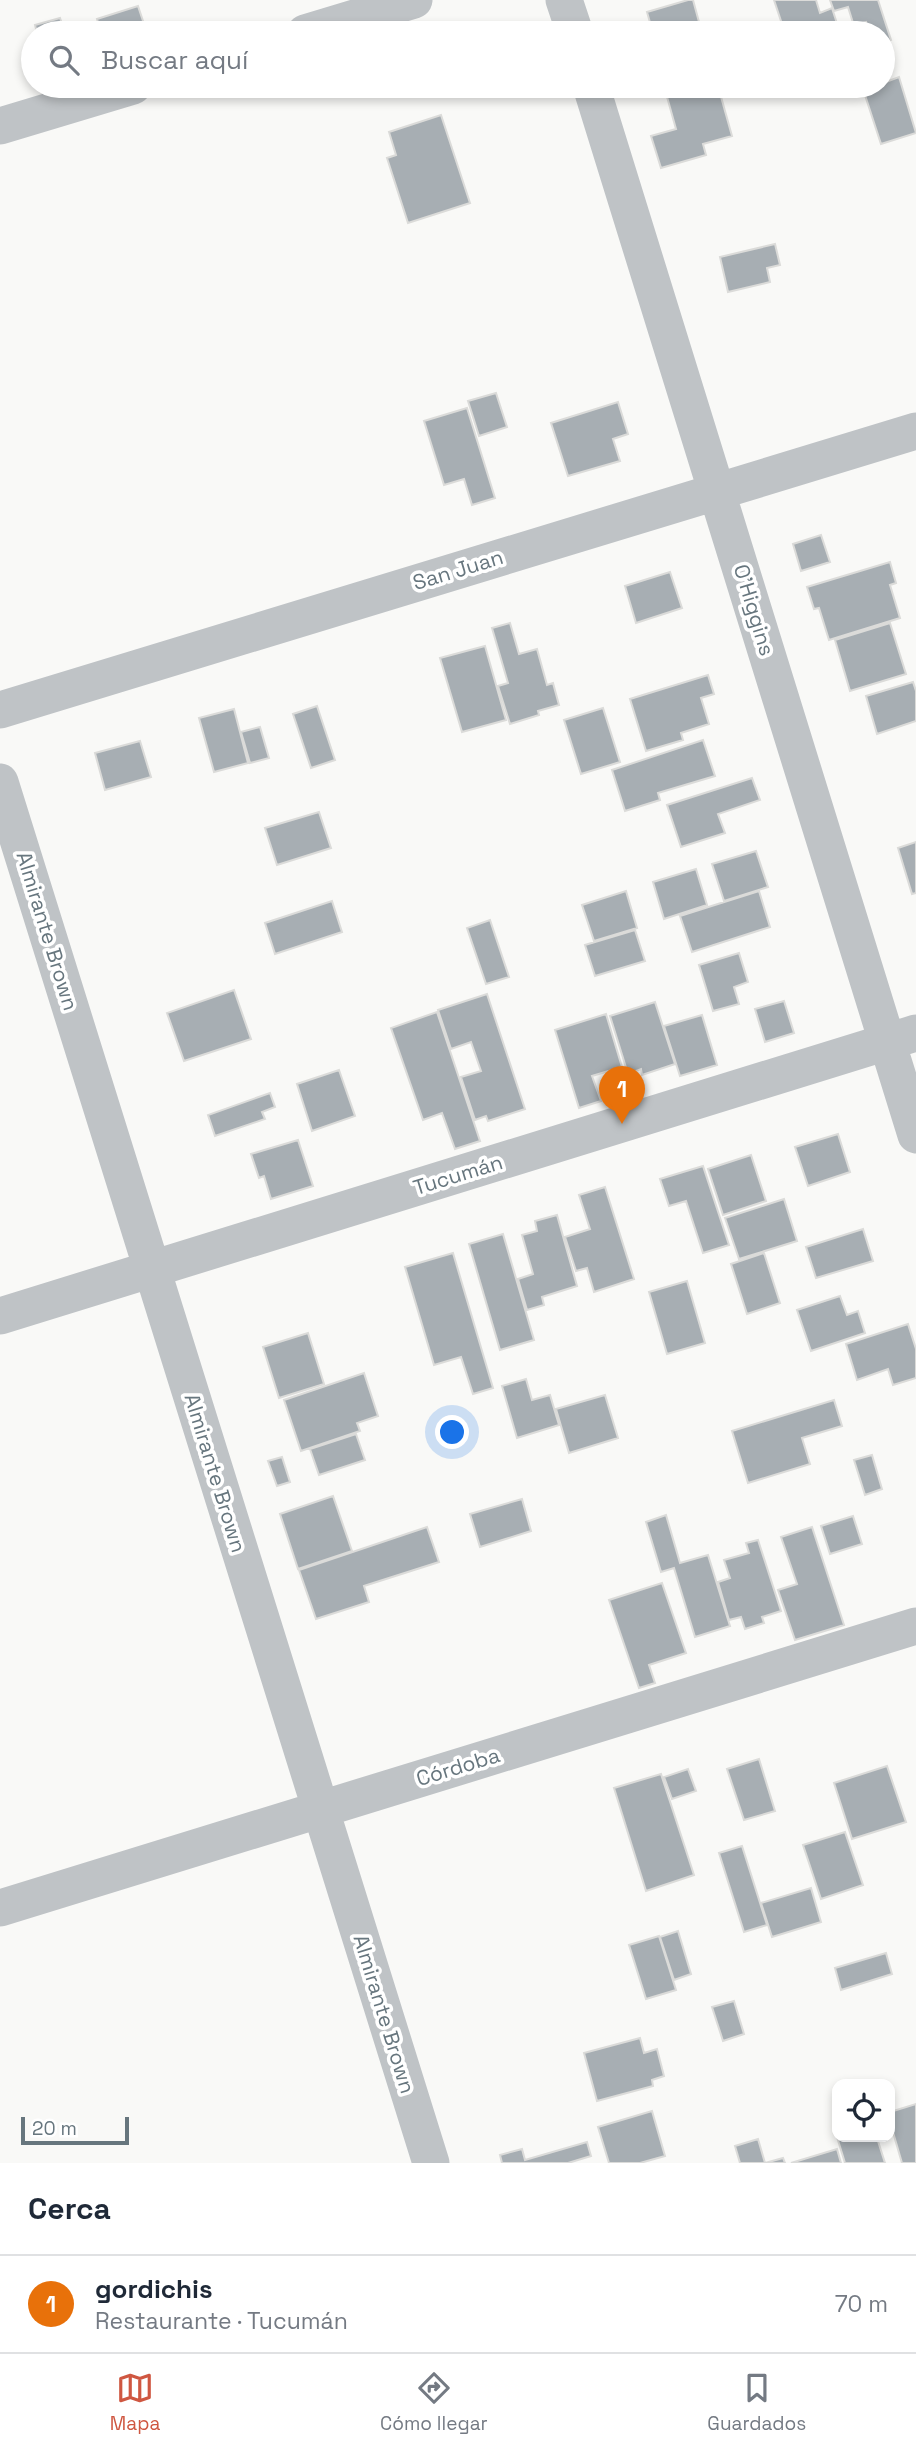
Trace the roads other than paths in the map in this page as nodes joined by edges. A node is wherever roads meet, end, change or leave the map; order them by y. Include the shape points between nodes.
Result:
1 (414, 0) edge
2 (564, 0) edge
3 (345, 21) edge
4 (571, 21) edge
5 (93, 98) edge
6 (595, 98) edge
7 (0, 126) edge
8 (916, 431) edge
9 (717, 491) junction
10 (0, 709) edge
11 (0, 782) edge
12 (902, 1038) edge
13 (916, 1135) edge
14 (152, 1269) junction
15 (0, 1316) edge
16 (916, 1626) edge
17 (321, 1809) junction
18 (0, 1908) edge
19 (431, 2163) edge

1 - 3 street
2 - 4 street
5 - 7 street
6 - 9 street, O'Higgins
8 - 9 street, San Juan
9 - 10 street, San Juan
9 - 12 street, O'Higgins
11 - 14 street, Almirante Brown
12 - 13 street, O'Higgins
12 - 14 street, Tucumán
14 - 15 street, Tucumán
14 - 17 street, Almirante Brown
16 - 17 street, Córdoba
17 - 18 street, Córdoba
17 - 19 street, Almirante Brown

